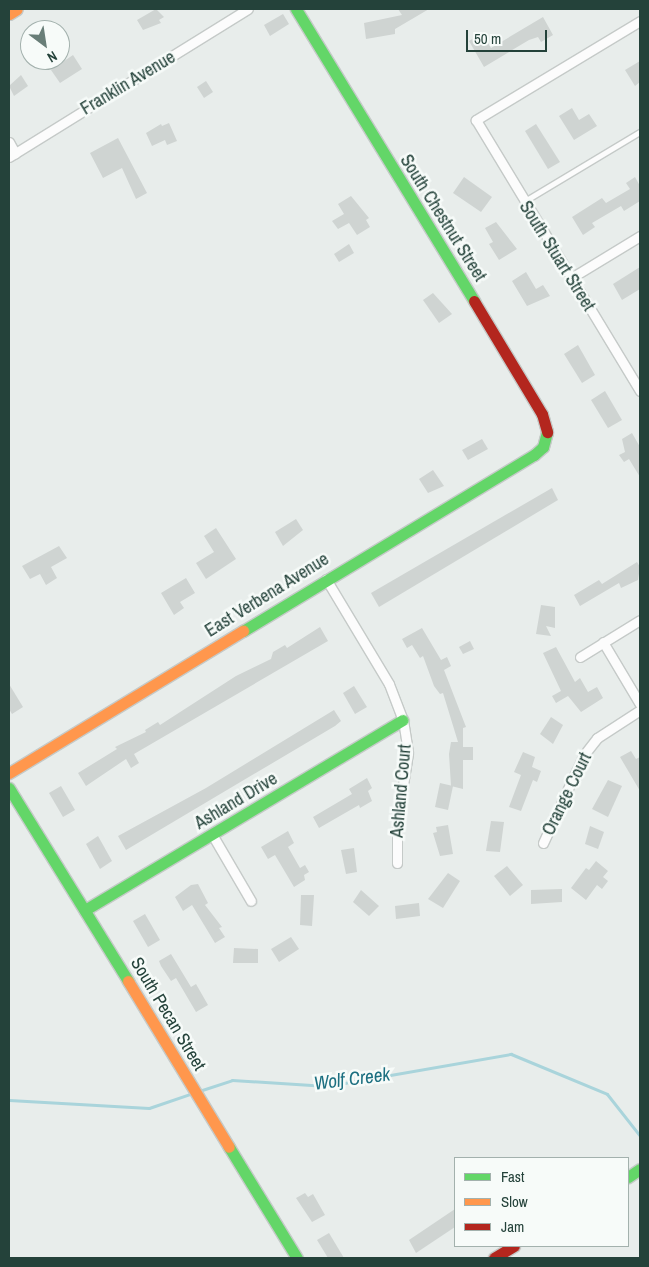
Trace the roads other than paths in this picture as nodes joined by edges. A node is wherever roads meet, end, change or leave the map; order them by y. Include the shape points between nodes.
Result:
1 (17, 9) edge
2 (248, 9) edge
3 (296, 9) edge
4 (9, 14) edge
5 (640, 21) edge
6 (640, 132) edge
7 (9, 142) edge
8 (12, 155) edge
9 (524, 201) junction
10 (640, 236) edge
11 (571, 278) junction
12 (640, 391) edge
13 (543, 447) joint
14 (326, 579) junction
15 (640, 620) edge
16 (603, 642) junction
17 (580, 657) dead end
18 (640, 704) edge
19 (640, 710) edge
20 (403, 720) junction
21 (9, 773) edge
22 (9, 788) edge
23 (213, 836) junction
24 (543, 844) dead end
25 (397, 863) dead end
26 (250, 901) dead end
27 (85, 910) junction
28 (640, 1169) edge
29 (629, 1176) edge
30 (512, 1247) edge
31 (297, 1258) edge
32 (494, 1258) edge

1 - 4 street
2 - 8 street, Franklin Avenue
3 - 13 street, South Chestnut Street via 542,414 548,436
5 - 9 street, South Stuart Street via 476,120
6 - 9 lane
7 - 8 street
9 - 11 street, South Stuart Street
10 - 11 street
11 - 12 street, South Stuart Street
13 - 14 street, East Verbena Avenue
14 - 20 street, Ashland Court via 389,684
14 - 21 street, East Verbena Avenue
15 - 16 street
16 - 17 street
16 - 18 street
19 - 24 street, Orange Court via 596,738
20 - 23 street, Ashland Drive
20 - 25 street, Ashland Court via 408,753 397,824
22 - 27 street, South Pecan Street
23 - 26 street
23 - 27 street, Ashland Drive
27 - 31 street, South Pecan Street
28 - 29 street
30 - 32 street

